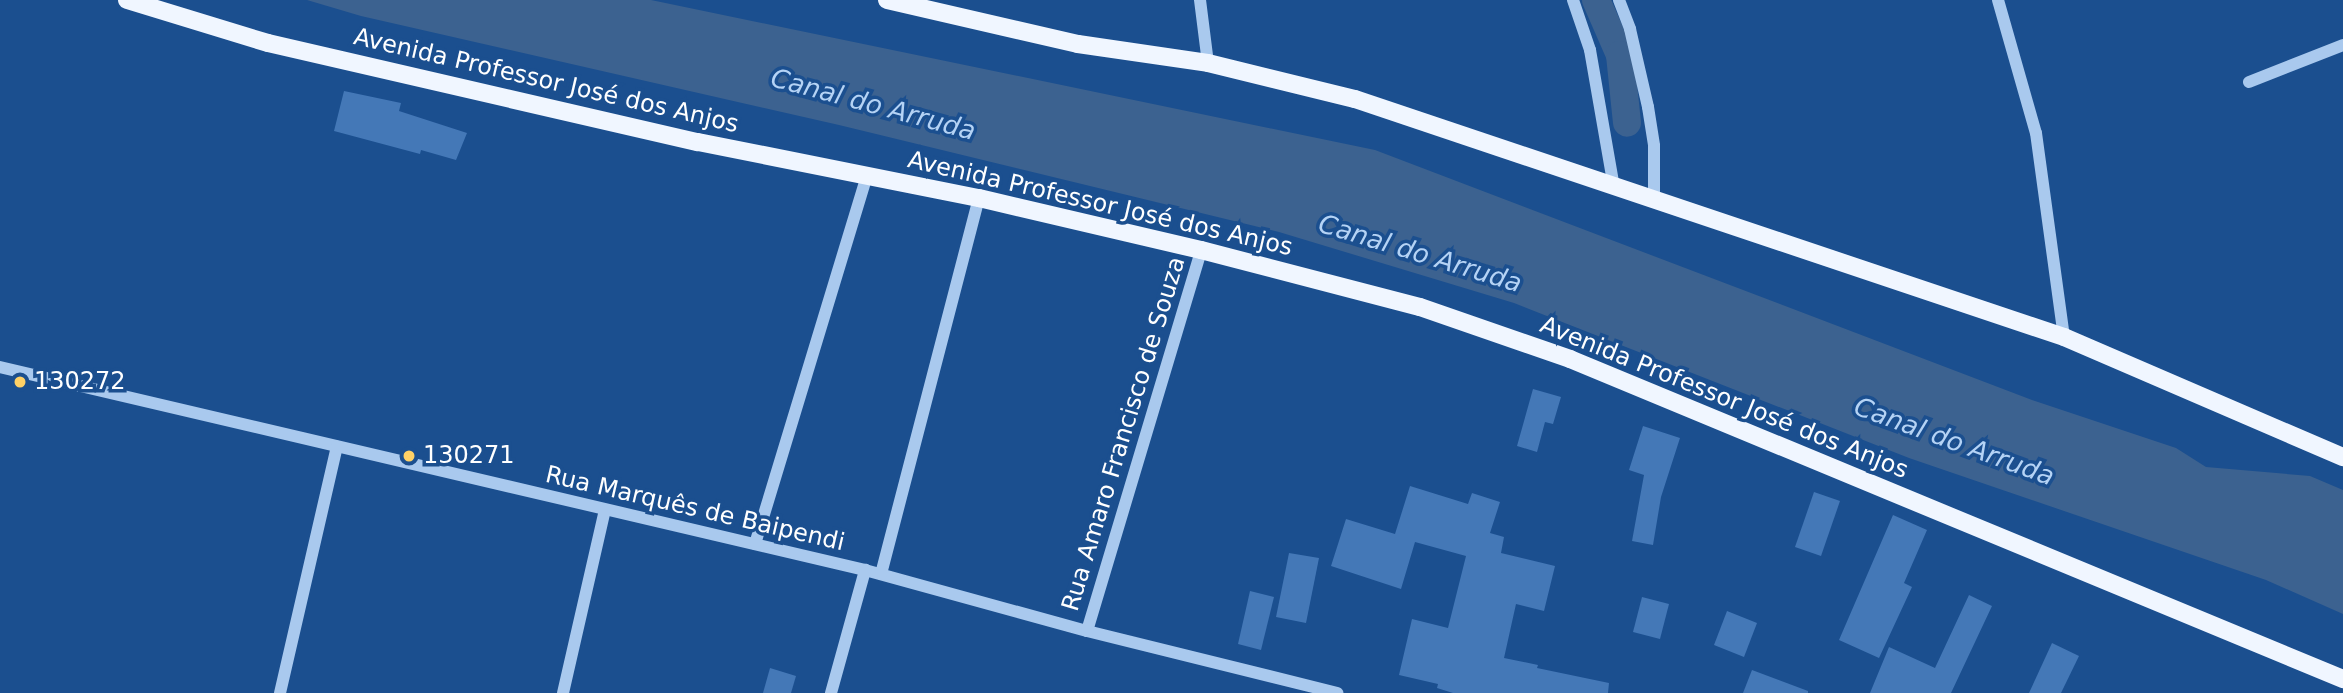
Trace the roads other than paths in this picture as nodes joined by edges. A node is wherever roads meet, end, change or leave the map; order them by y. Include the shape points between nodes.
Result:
1 (127, 0) edge
2 (887, 0) edge
3 (1200, 0) edge
4 (1573, 0) edge
5 (1619, 0) edge
6 (1998, 0) edge
7 (2343, 45) edge
8 (1208, 63) junction
9 (2249, 82) dead end
10 (867, 176) junction
11 (1614, 188) junction
12 (979, 198) junction
13 (1654, 202) junction
14 (1200, 250) junction
15 (2064, 337) junction
16 (0, 367) edge
17 (337, 446) junction
18 (2343, 457) edge
19 (605, 510) junction
20 (755, 544) junction
21 (865, 570) junction
22 (881, 574) junction
23 (1087, 631) junction
24 (2343, 679) edge
25 (280, 693) edge
26 (563, 693) edge
27 (831, 693) edge
28 (1337, 693) edge

1 - 10 main road, Avenida Professor José dos Anjos via 268,43 684,139
2 - 8 main road via 1078,44
3 - 8 street
4 - 11 street via 1590,50
5 - 13 street via 1648,107 1654,146
6 - 15 street via 2036,133
7 - 9 street
8 - 11 main road via 1355,99
10 - 12 main road, Avenida Professor José dos Anjos
10 - 20 street
11 - 13 main road
12 - 14 main road, Avenida Professor José dos Anjos
12 - 22 street
13 - 15 main road
14 - 23 street, Rua Amaro Francisco de Souza
14 - 24 main road, Avenida Professor José dos Anjos via 1420,307 1570,359
15 - 18 main road
16 - 17 street, Rua Marquês de Baipendi
17 - 19 street, Rua Marquês de Baipendi
17 - 25 street
19 - 20 street, Rua Marquês de Baipendi
19 - 26 street
20 - 21 street, Rua Marquês de Baipendi
21 - 22 street, Rua Marquês de Baipendi
21 - 27 street
22 - 23 street, Rua Marquês de Baipendi
23 - 28 street, Rua Marquês de Baipendi

